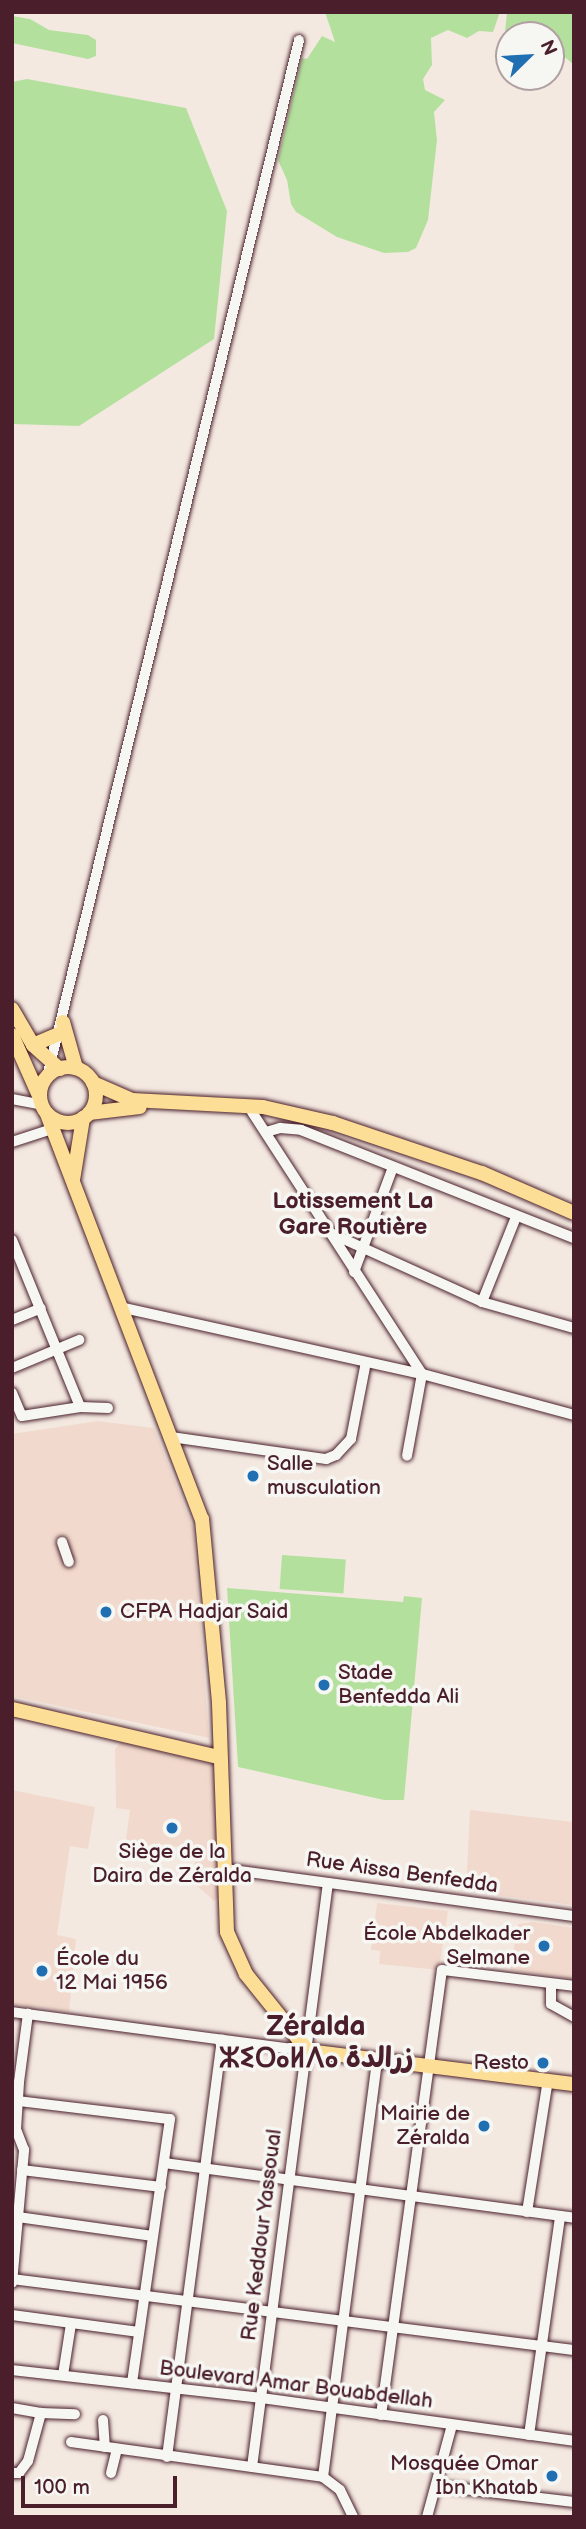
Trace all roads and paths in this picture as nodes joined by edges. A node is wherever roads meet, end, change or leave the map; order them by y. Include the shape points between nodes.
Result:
1 (299, 40) dead end
2 (12, 1009) edge
3 (61, 1028) junction
4 (12, 1035) edge
5 (33, 1045) junction
6 (56, 1065) junction
7 (76, 1068) junction
8 (93, 1083) junction
9 (12, 1099) edge
10 (43, 1106) junction
11 (278, 1111) junction
12 (252, 1112) junction
13 (86, 1116) junction
14 (52, 1129) junction
15 (266, 1132) junction
16 (12, 1142) edge
17 (393, 1167) junction
18 (73, 1181) junction
19 (574, 1213) edge
20 (516, 1217) junction
21 (328, 1232) junction
22 (574, 1238) edge
23 (12, 1240) edge
24 (362, 1248) junction
25 (354, 1272) junction
26 (482, 1302) junction
27 (41, 1308) junction
28 (124, 1308) junction
29 (12, 1320) edge
30 (574, 1328) edge
31 (79, 1340) dead end
32 (58, 1349) junction
33 (366, 1362) junction
34 (12, 1368) edge
35 (422, 1374) junction
36 (12, 1394) edge
37 (80, 1406) junction
38 (108, 1408) dead end
39 (574, 1415) edge
40 (171, 1437) junction
41 (407, 1457) dead end
42 (62, 1542) dead end
43 (69, 1562) dead end
44 (12, 1709) edge
45 (219, 1757) junction
46 (226, 1869) junction
47 (328, 1883) junction
48 (574, 1916) edge
49 (551, 1984) junction
50 (574, 1986) edge
51 (12, 2012) edge
52 (28, 2014) junction
53 (574, 2017) edge
54 (222, 2040) junction
55 (307, 2051) junction
56 (377, 2059) junction
57 (430, 2065) junction
58 (548, 2080) junction
59 (574, 2084) edge
60 (18, 2101) junction
61 (18, 2149) edge
62 (163, 2163) junction
63 (205, 2168) junction
64 (22, 2170) junction
65 (286, 2179) junction
66 (161, 2187) junction
67 (359, 2189) junction
68 (412, 2196) junction
69 (527, 2212) junction
70 (560, 2216) junction
71 (574, 2218) edge
72 (16, 2224) edge
73 (153, 2236) junction
74 (12, 2280) edge
75 (145, 2296) junction
76 (188, 2301) junction
77 (271, 2312) junction
78 (12, 2315) edge
79 (340, 2322) junction
80 (71, 2324) junction
81 (393, 2329) junction
82 (139, 2332) junction
83 (542, 2347) junction
84 (574, 2350) edge
85 (12, 2370) edge
86 (63, 2375) junction
87 (132, 2383) junction
88 (176, 2388) junction
89 (261, 2398) junction
90 (330, 2408) junction
91 (12, 2409) edge
92 (41, 2413) junction
93 (75, 2414) dead end
94 (381, 2415) junction
95 (103, 2420) dead end
96 (452, 2425) junction
97 (529, 2435) junction
98 (574, 2441) edge
99 (71, 2442) dead end
100 (105, 2447) junction
101 (117, 2449) junction
102 (167, 2456) junction
103 (252, 2467) junction
104 (12, 2473) edge
105 (111, 2473) dead end
106 (323, 2477) junction
107 (438, 2486) junction
108 (574, 2502) edge
109 (353, 2517) edge
110 (427, 2517) edge

1 - 3 street
2 - 5 main road
3 - 5 main road
3 - 6 street
3 - 7 main road
4 - 10 main road
5 - 6 main road
6 - 7 main road
6 - 10 main road via 47,1077
7 - 8 main road
8 - 11 main road via 132,1100
8 - 13 main road via 96,1099
9 - 10 street
10 - 13 main road via 68,1123
10 - 14 main road
11 - 12 main road
11 - 19 main road via 333,1123 482,1173
12 - 13 main road via 132,1107
12 - 15 street
13 - 18 main road
14 - 16 street
14 - 18 main road
15 - 17 street via 287,1127 301,1130
15 - 21 street
17 - 20 street
17 - 24 street
18 - 28 main road
20 - 22 street
20 - 26 street
21 - 24 street
21 - 25 street
23 - 27 street
24 - 25 street
24 - 26 street
25 - 35 street
26 - 30 street
27 - 29 street
27 - 32 street
28 - 33 street
28 - 40 main road
31 - 32 street
32 - 34 street
32 - 37 street
33 - 35 street
33 - 40 street via 351,1439 337,1455 326,1459
35 - 39 street
35 - 41 street
36 - 37 street via 22,1416
37 - 38 street
40 - 45 main road via 202,1519 208,1559
42 - 43 street
44 - 45 main road
45 - 46 main road
46 - 47 street, Rue Aissa Benfedda
46 - 55 main road via 227,1932 246,1974
47 - 48 street, Rue Aissa Benfedda
47 - 55 street, Rue Keddour Yassoual
49 - 50 street
49 - 53 street via 551,2004
49 - 57 street via 442,1970
51 - 52 street
52 - 54 street
52 - 60 street
54 - 55 street
54 - 63 street
55 - 56 main road
55 - 65 street, Rue Keddour Yassoual
56 - 57 main road
56 - 67 street
57 - 58 main road
57 - 68 street
58 - 59 main road
58 - 69 street
60 - 61 street
60 - 62 street via 170,2119
61 - 64 street
62 - 63 street
62 - 66 street
63 - 65 street
63 - 76 street
64 - 66 street
64 - 72 street
65 - 67 street
65 - 77 street, Rue Keddour Yassoual
66 - 73 street
67 - 68 street
67 - 79 street
68 - 69 street
68 - 81 street
69 - 70 street
70 - 71 street
70 - 83 street
72 - 73 street
72 - 74 street
73 - 75 street
74 - 75 street
75 - 76 street
75 - 82 street
76 - 77 street
76 - 88 street
77 - 79 street
77 - 89 street, Rue Keddour Yassoual
78 - 80 street
79 - 81 street
79 - 90 street
80 - 82 street
80 - 86 street
81 - 83 street
81 - 94 street
82 - 87 street
83 - 84 street
83 - 97 street
85 - 86 street, Boulevard Amar Bouabdellah
86 - 87 street, Boulevard Amar Bouabdellah
87 - 88 street, Boulevard Amar Bouabdellah
88 - 89 street, Boulevard Amar Bouabdellah
88 - 102 street
89 - 90 street, Boulevard Amar Bouabdellah
89 - 103 street, Rue Keddour Yassoual
90 - 94 street, Boulevard Amar Bouabdellah
90 - 106 street
91 - 92 street
92 - 93 street
92 - 104 street via 28,2461 19,2473
94 - 96 street, Boulevard Amar Bouabdellah
95 - 100 street
96 - 97 street, Boulevard Amar Bouabdellah
96 - 107 street
97 - 98 street, Boulevard Amar Bouabdellah
99 - 100 street
100 - 101 street
101 - 102 street
101 - 105 street
102 - 103 street
103 - 106 street
106 - 109 street via 340,2490
107 - 108 street
107 - 110 street

